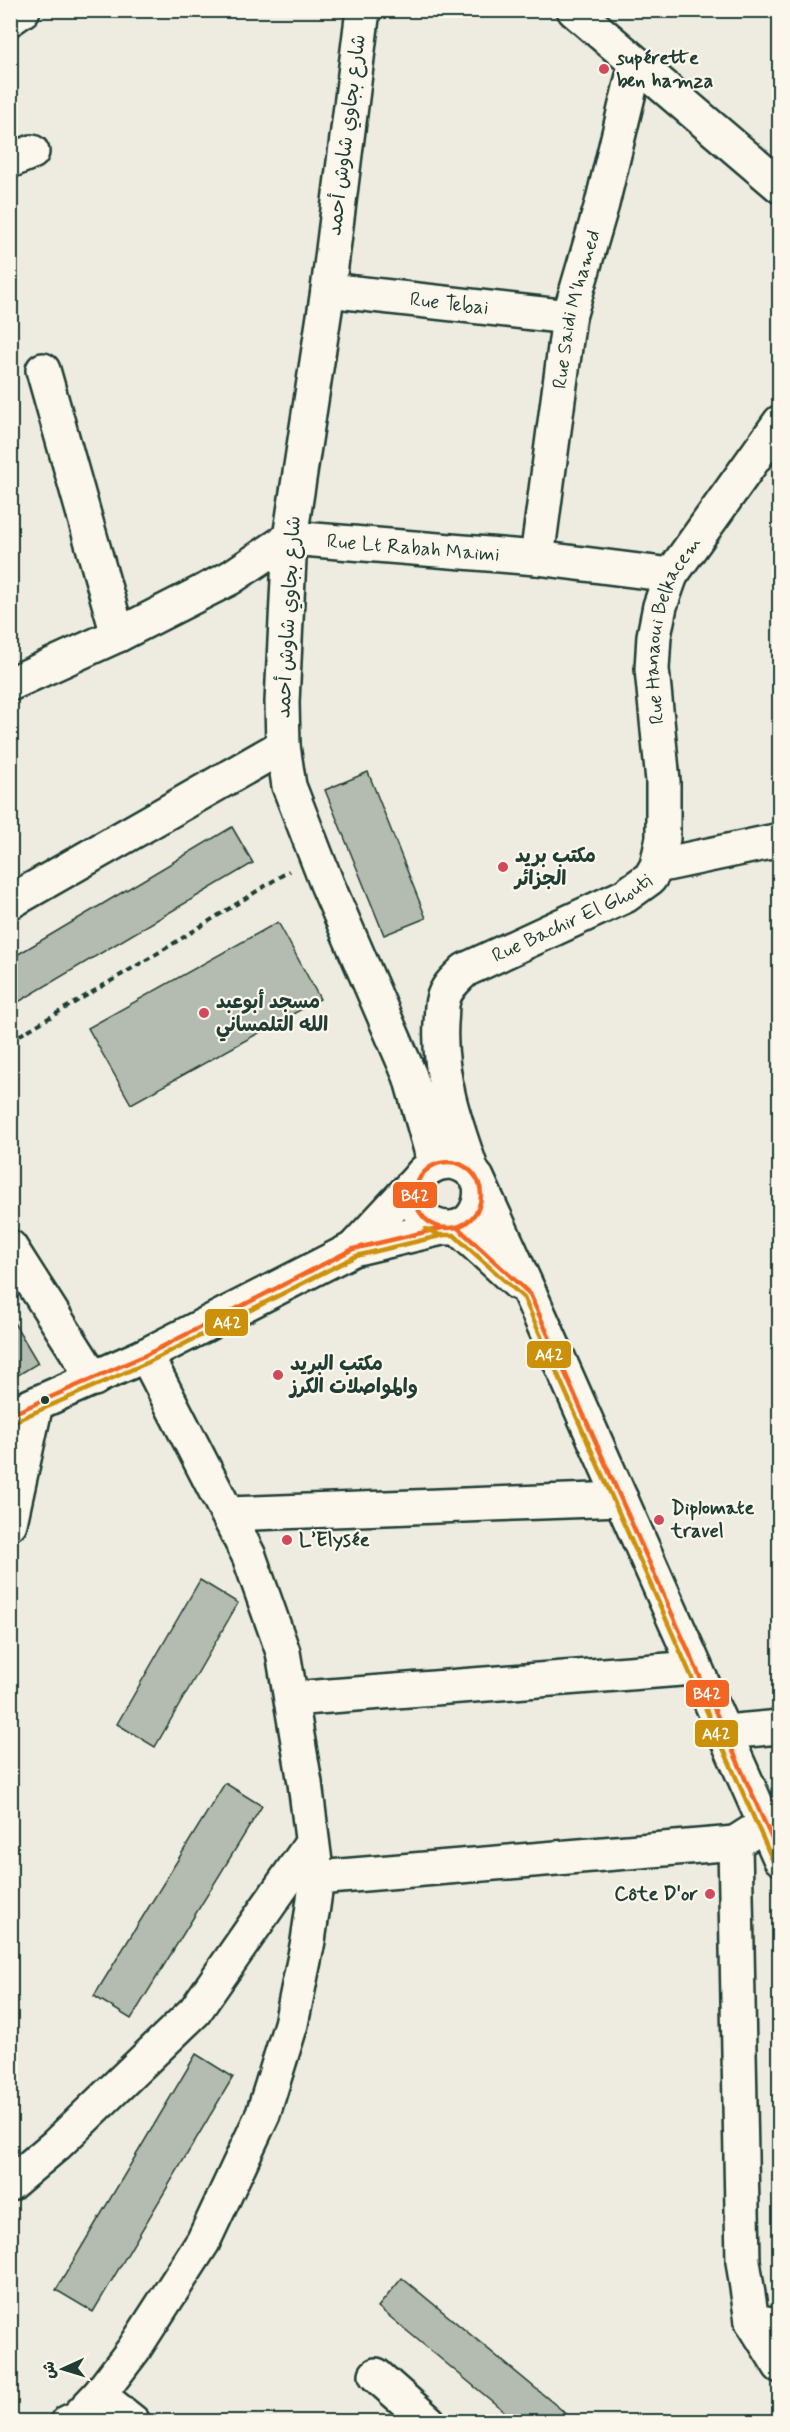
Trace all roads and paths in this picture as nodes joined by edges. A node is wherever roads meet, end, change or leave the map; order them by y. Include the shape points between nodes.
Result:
1 (23, 10) edge
2 (363, 10) edge
3 (574, 10) edge
4 (10, 19) edge
5 (636, 63) junction
6 (780, 186) edge
7 (328, 290) junction
8 (569, 317) junction
9 (43, 370) dead end
10 (780, 422) edge
11 (290, 538) junction
12 (537, 558) junction
13 (671, 575) junction
14 (118, 635) junction
15 (10, 684) edge
16 (283, 746) junction
17 (780, 840) edge
18 (315, 855) junction
19 (657, 866) junction
20 (10, 902) edge
21 (10, 1041) edge
22 (427, 1171) junction
23 (476, 1178) junction
24 (450, 1227) junction
25 (10, 1246) edge
26 (352, 1249) junction
27 (530, 1294) junction
28 (146, 1356) junction
29 (94, 1379) junction
30 (23, 1409) edge
31 (621, 1499) junction
32 (228, 1514) junction
33 (10, 1523) edge
34 (694, 1668) junction
35 (291, 1699) junction
36 (780, 1727) edge
37 (725, 1732) junction
38 (765, 1824) junction
39 (312, 1843) junction
40 (735, 1843) junction
41 (780, 1858) edge
42 (317, 1878) junction
43 (10, 2184) edge
44 (766, 2323) edge
45 (780, 2366) edge
46 (376, 2375) dead end
47 (99, 2395) junction
48 (68, 2421) edge
49 (133, 2421) edge
50 (429, 2421) edge

1 - 4 street
2 - 7 street, شارع بجاوي شاوش أحمد
3 - 5 street
5 - 6 street
5 - 8 street, Rue Saidi M'hamed via 602,204
7 - 8 street, Rue Tebai
7 - 11 street, شارع بجاوي شاوش أحمد
8 - 12 street, Rue Saidi M'hamed
9 - 14 street
10 - 13 street, Rue Hanaoui Belkacem
11 - 12 street, Rue Lt Rabah Maimi
11 - 14 street via 230,578
11 - 16 street, شارع بجاوي شاوش أحمد
12 - 13 street, Rue Lt Rabah Maimi
13 - 19 street, Rue Hanaoui Belkacem via 660,606 652,669 663,781 663,838
14 - 15 street
16 - 18 street, شارع بجاوي شاوش أحمد via 289,786
16 - 20 street
17 - 19 street, Rue Bachir El Ghouti
18 - 21 path
18 - 22 street, شارع بجاوي شاوش أحمد via 410,1076
19 - 23 street, Rue Bachir El Ghouti via 650,878 625,896 465,970 450,985 443,1000 440,1041 452,1114
22 - 23 street via 454,1162
22 - 24 street via 415,1187 417,1209 429,1222
22 - 26 street
23 - 24 street via 481,1196 474,1215
23 - 27 street
24 - 26 street
24 - 27 street
25 - 29 street
26 - 28 street
27 - 31 street
28 - 29 street
28 - 32 street
29 - 30 street
30 - 33 street
31 - 32 street
31 - 34 street
32 - 35 street via 249,1556 283,1652
34 - 35 street
34 - 37 street
35 - 39 street
36 - 37 street
37 - 38 street
38 - 40 street
38 - 41 street
39 - 42 street
39 - 43 street via 195,2011
40 - 42 street
40 - 44 street via 743,2261
42 - 47 street via 291,2024 263,2114 203,2242 134,2349
44 - 45 street
46 - 50 street
47 - 48 street via 77,2418
47 - 49 street

